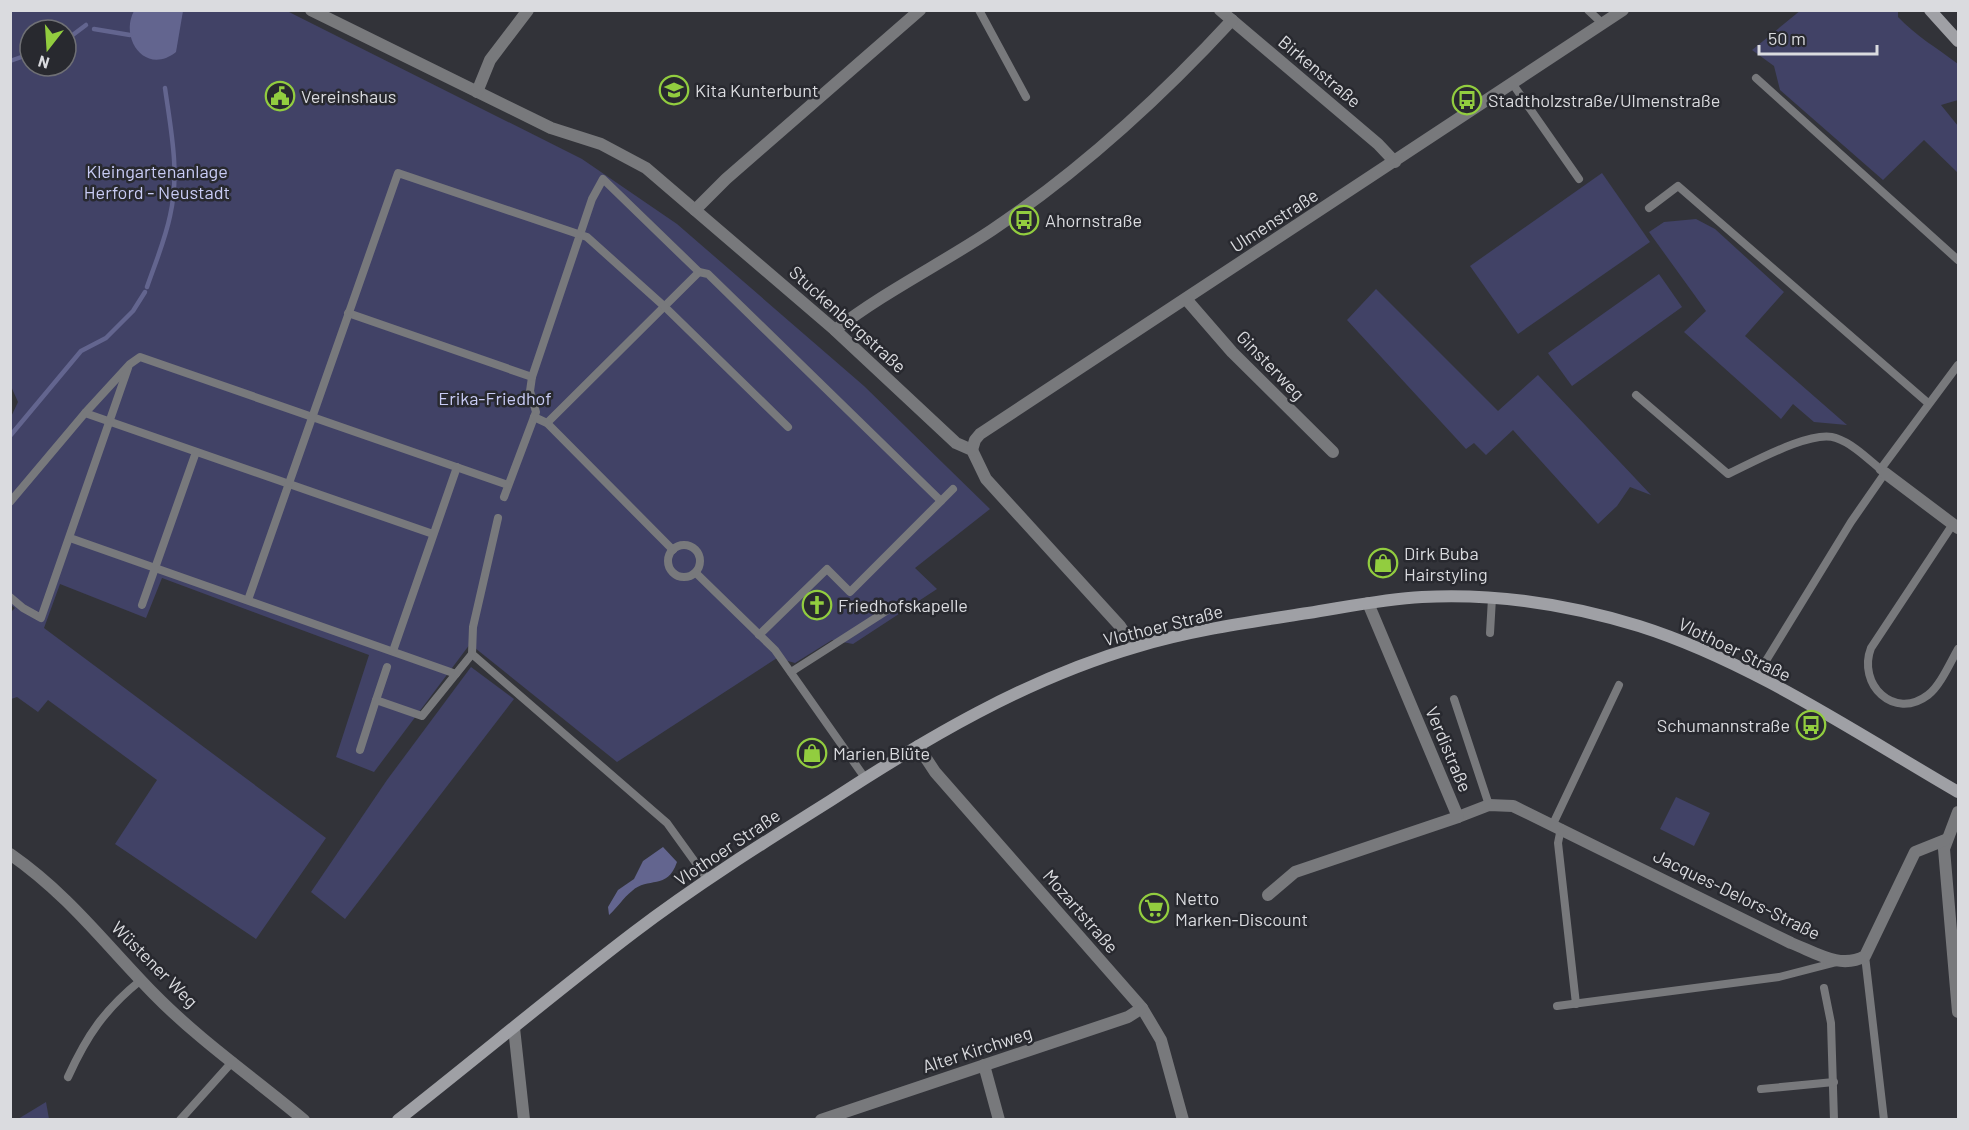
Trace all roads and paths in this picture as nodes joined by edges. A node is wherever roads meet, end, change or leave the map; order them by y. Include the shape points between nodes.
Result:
1 (311, 10) edge
2 (528, 10) edge
3 (920, 10) edge
4 (979, 10) edge
5 (1220, 10) edge
6 (1588, 10) edge
7 (1623, 10) edge
8 (1930, 10) edge
9 (1232, 20) junction
10 (1603, 24) junction
11 (1959, 41) edge
12 (1756, 78) dead end
13 (1512, 83) junction
14 (477, 92) junction
15 (1026, 97) dead end
16 (1395, 162) junction
17 (1579, 179) dead end
18 (1649, 208) dead end
19 (695, 210) junction
20 (581, 235) junction
21 (1959, 260) edge
22 (699, 272) junction
23 (1186, 299) junction
24 (665, 307) junction
25 (348, 313) junction
26 (835, 330) junction
27 (130, 364) junction
28 (1959, 365) edge
29 (532, 377) junction
30 (1636, 395) dead end
31 (1928, 403) junction
32 (85, 413) junction
33 (312, 416) junction
34 (534, 417) junction
35 (110, 422) junction
36 (547, 423) junction
37 (788, 427) dead end
38 (972, 450) junction
39 (196, 452) junction
40 (1333, 452) dead end
41 (457, 467) junction
42 (1883, 471) junction
43 (289, 484) junction
44 (508, 485) junction
45 (953, 489) dead end
46 (504, 498) dead end
47 (941, 501) junction
48 (10, 502) edge
49 (498, 518) dead end
50 (1956, 526) edge
51 (434, 534) junction
52 (70, 538) junction
53 (673, 550) junction
54 (156, 568) junction
55 (696, 573) junction
56 (10, 597) edge
57 (1492, 598) junction
58 (248, 600) junction
59 (1368, 603) junction
60 (142, 605) dead end
61 (891, 608) dead end
62 (1490, 633) dead end
63 (759, 635) junction
64 (1134, 647) junction
65 (1959, 649) edge
66 (393, 651) junction
67 (472, 654) junction
68 (387, 667) dead end
69 (791, 672) junction
70 (456, 674) junction
71 (1756, 677) junction
72 (1619, 685) dead end
73 (1454, 699) dead end
74 (376, 700) junction
75 (918, 746) junction
76 (360, 750) dead end
77 (865, 778) junction
78 (1959, 792) edge
79 (1489, 805) junction
80 (1959, 812) edge
81 (1458, 817) junction
82 (1557, 826) junction
83 (1946, 840) junction
84 (10, 854) edge
85 (708, 880) junction
86 (1268, 896) dead end
87 (1865, 956) junction
88 (1839, 962) junction
89 (141, 980) junction
90 (1824, 988) dead end
91 (1576, 1004) junction
92 (1557, 1006) dead end
93 (1142, 1008) junction
94 (1959, 1012) edge
95 (514, 1028) junction
96 (233, 1061) junction
97 (984, 1065) junction
98 (68, 1077) dead end
99 (1834, 1082) junction
100 (1761, 1089) dead end
101 (180, 1119) edge
102 (304, 1119) edge
103 (398, 1119) edge
104 (524, 1119) edge
105 (821, 1119) edge
106 (999, 1119) edge
107 (1184, 1119) edge
108 (1834, 1119) edge
109 (1884, 1119) edge

1 - 14 street, Stuckenbergstraße
2 - 14 street via 490,60
3 - 19 street via 726,178
4 - 15 lane
5 - 9 street, Birkenstraße
6 - 10 lane
7 - 10 street, Ulmenstraße
8 - 11 street
9 - 16 street, Birkenstraße
9 - 26 street via 1149,105 1074,170 994,229
10 - 13 street, Ulmenstraße
12 - 21 lane
13 - 16 street, Ulmenstraße
13 - 17 lane
14 - 19 street, Stuckenbergstraße via 551,128 620,153 646,168
16 - 23 street, Ulmenstraße
18 - 31 lane via 1678,186
19 - 26 street, Stuckenbergstraße
20 - 22 lane via 603,179
20 - 24 lane
20 - 25 lane via 398,173
20 - 29 lane
22 - 24 lane
22 - 47 lane via 708,274
23 - 38 street, Ulmenstraße via 980,434
23 - 40 street, Ginsterweg via 1232,352
24 - 36 lane
24 - 37 lane
25 - 29 lane
25 - 33 lane
26 - 38 street, Stuckenbergstraße via 956,443
27 - 32 lane
27 - 33 lane via 140,357
27 - 35 lane
28 - 31 lane
29 - 34 lane
30 - 42 lane via 1728,474 1801,442 1825,436 1846,442
31 - 42 lane
32 - 35 lane
32 - 48 lane
33 - 41 lane
33 - 43 lane
34 - 36 lane
34 - 44 lane
35 - 39 lane
35 - 52 lane
36 - 53 lane
38 - 64 street via 986,478 1120,626
39 - 43 lane
39 - 54 lane
41 - 44 lane
41 - 51 lane
42 - 50 street
42 - 71 lane
43 - 51 lane
43 - 58 lane
44 - 46 lane
45 - 47 lane
47 - 63 lane via 850,592 826,569
49 - 67 lane via 473,627
50 - 65 lane via 1871,648 1867,662 1869,679 1880,694 1894,702 1921,700 1930,694
51 - 66 lane
52 - 54 lane
52 - 56 lane via 41,618
53 - 55 lane via 669,565 672,572 688,577
53 - 55 lane via 688,545 695,549 700,557
54 - 58 lane
54 - 60 lane
55 - 63 lane
57 - 59 street, Vlothoer Straße via 1421,597
57 - 62 lane
57 - 71 street, Vlothoer Straße via 1583,612 1636,625 1694,645
58 - 66 lane
59 - 64 street, Vlothoer Straße
59 - 81 street, Verdistraße
61 - 69 lane
63 - 69 lane via 776,650
64 - 75 street, Vlothoer Straße via 1038,684
66 - 70 lane
67 - 70 lane
67 - 85 lane via 667,823
68 - 74 lane
69 - 77 lane
70 - 74 lane via 422,716
71 - 78 street, Vlothoer Straße
72 - 82 lane
73 - 79 lane
74 - 76 lane
75 - 77 street, Vlothoer Straße
75 - 93 street, Mozartstraße via 934,772
77 - 85 street, Vlothoer Straße
79 - 81 street, Jacques-Delors-Straße
79 - 82 street, Jacques-Delors-Straße via 1513,806
80 - 83 street
81 - 86 street, Verdistraße via 1295,872
82 - 88 street, Jacques-Delors-Straße via 1791,943
82 - 91 lane
83 - 87 street via 1915,852
83 - 94 street via 1944,866
84 - 89 street, Wüstener Weg via 74,906
85 - 95 street, Vlothoer Straße via 634,932
87 - 88 street via 1855,962
87 - 109 lane
88 - 91 lane via 1779,977
89 - 96 street, Wüstener Weg
89 - 98 lane via 101,1018 84,1041
90 - 99 lane via 1831,1023
91 - 92 lane
93 - 97 street, Alter Kirchweg via 1128,1017
93 - 107 street, Mozartstraße via 1161,1040
95 - 103 street, Vlothoer Straße
95 - 104 street
96 - 101 lane
96 - 102 street, Wüstener Weg
97 - 105 street, Alter Kirchweg
97 - 106 street
99 - 100 lane
99 - 108 lane

